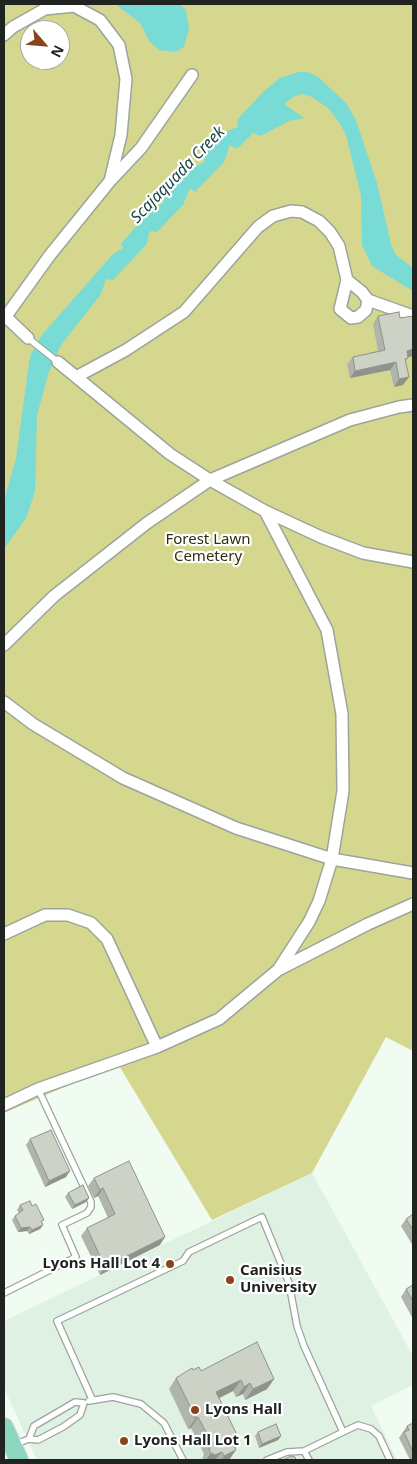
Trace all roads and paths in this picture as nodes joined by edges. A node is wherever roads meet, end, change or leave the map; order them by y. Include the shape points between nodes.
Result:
1 (4, 35) edge
2 (192, 75) dead end
3 (110, 181) junction
4 (347, 280) junction
5 (368, 300) junction
6 (4, 316) edge
7 (413, 316) edge
8 (28, 338) joint
9 (58, 362) joint
10 (76, 377) junction
11 (413, 405) edge
12 (210, 480) junction
13 (265, 511) junction
14 (413, 562) edge
15 (4, 645) edge
16 (4, 702) edge
17 (332, 859) junction
18 (413, 873) edge
19 (413, 904) edge
20 (4, 934) edge
21 (278, 970) junction
22 (157, 1047) junction
23 (38, 1089) junction
24 (4, 1105) edge
25 (4, 1292) edge
26 (92, 1399) junction
27 (84, 1403) junction
28 (4, 1427) edge
29 (343, 1432) junction
30 (29, 1438) junction
31 (304, 1451) junction
32 (15, 1453) edge
33 (183, 1460) edge
34 (267, 1460) edge
35 (308, 1460) edge
36 (390, 1460) edge

1 - 3 street via 45,9 74,6 100,20 118,44 126,79 120,135
2 - 3 street via 146,141
3 - 6 street
4 - 5 street
4 - 5 street via 341,311 351,318 358,317 366,310
4 - 10 street via 339,246 319,221 302,212 272,216 184,312 126,350
5 - 7 street
6 - 8 street
8 - 9 lane
9 - 10 street
10 - 12 street via 170,454
11 - 12 street via 350,420
12 - 13 street
12 - 15 street via 147,523 54,596
13 - 14 street via 363,552
13 - 17 street via 327,630 342,723 343,791
16 - 17 street via 33,724 123,778 236,828
17 - 18 street
17 - 21 street via 309,922
19 - 21 street
20 - 22 street via 46,915 68,915 91,923 107,939
21 - 22 street via 219,1020
22 - 23 street
23 - 24 street
23 - 25 lane via 91,1202 87,1213 62,1225 76,1257
26 - 27 lane
26 - 29 lane via 57,1321 183,1261 189,1252 262,1217 289,1284 304,1346
26 - 33 lane via 128,1399 154,1412 164,1422
27 - 30 lane via 75,1402 34,1426
27 - 30 lane via 80,1415 63,1427 38,1440
28 - 32 main road
29 - 31 lane
29 - 36 lane via 358,1425 371,1429 379,1436
30 - 32 lane
31 - 34 lane via 287,1452
31 - 35 lane

